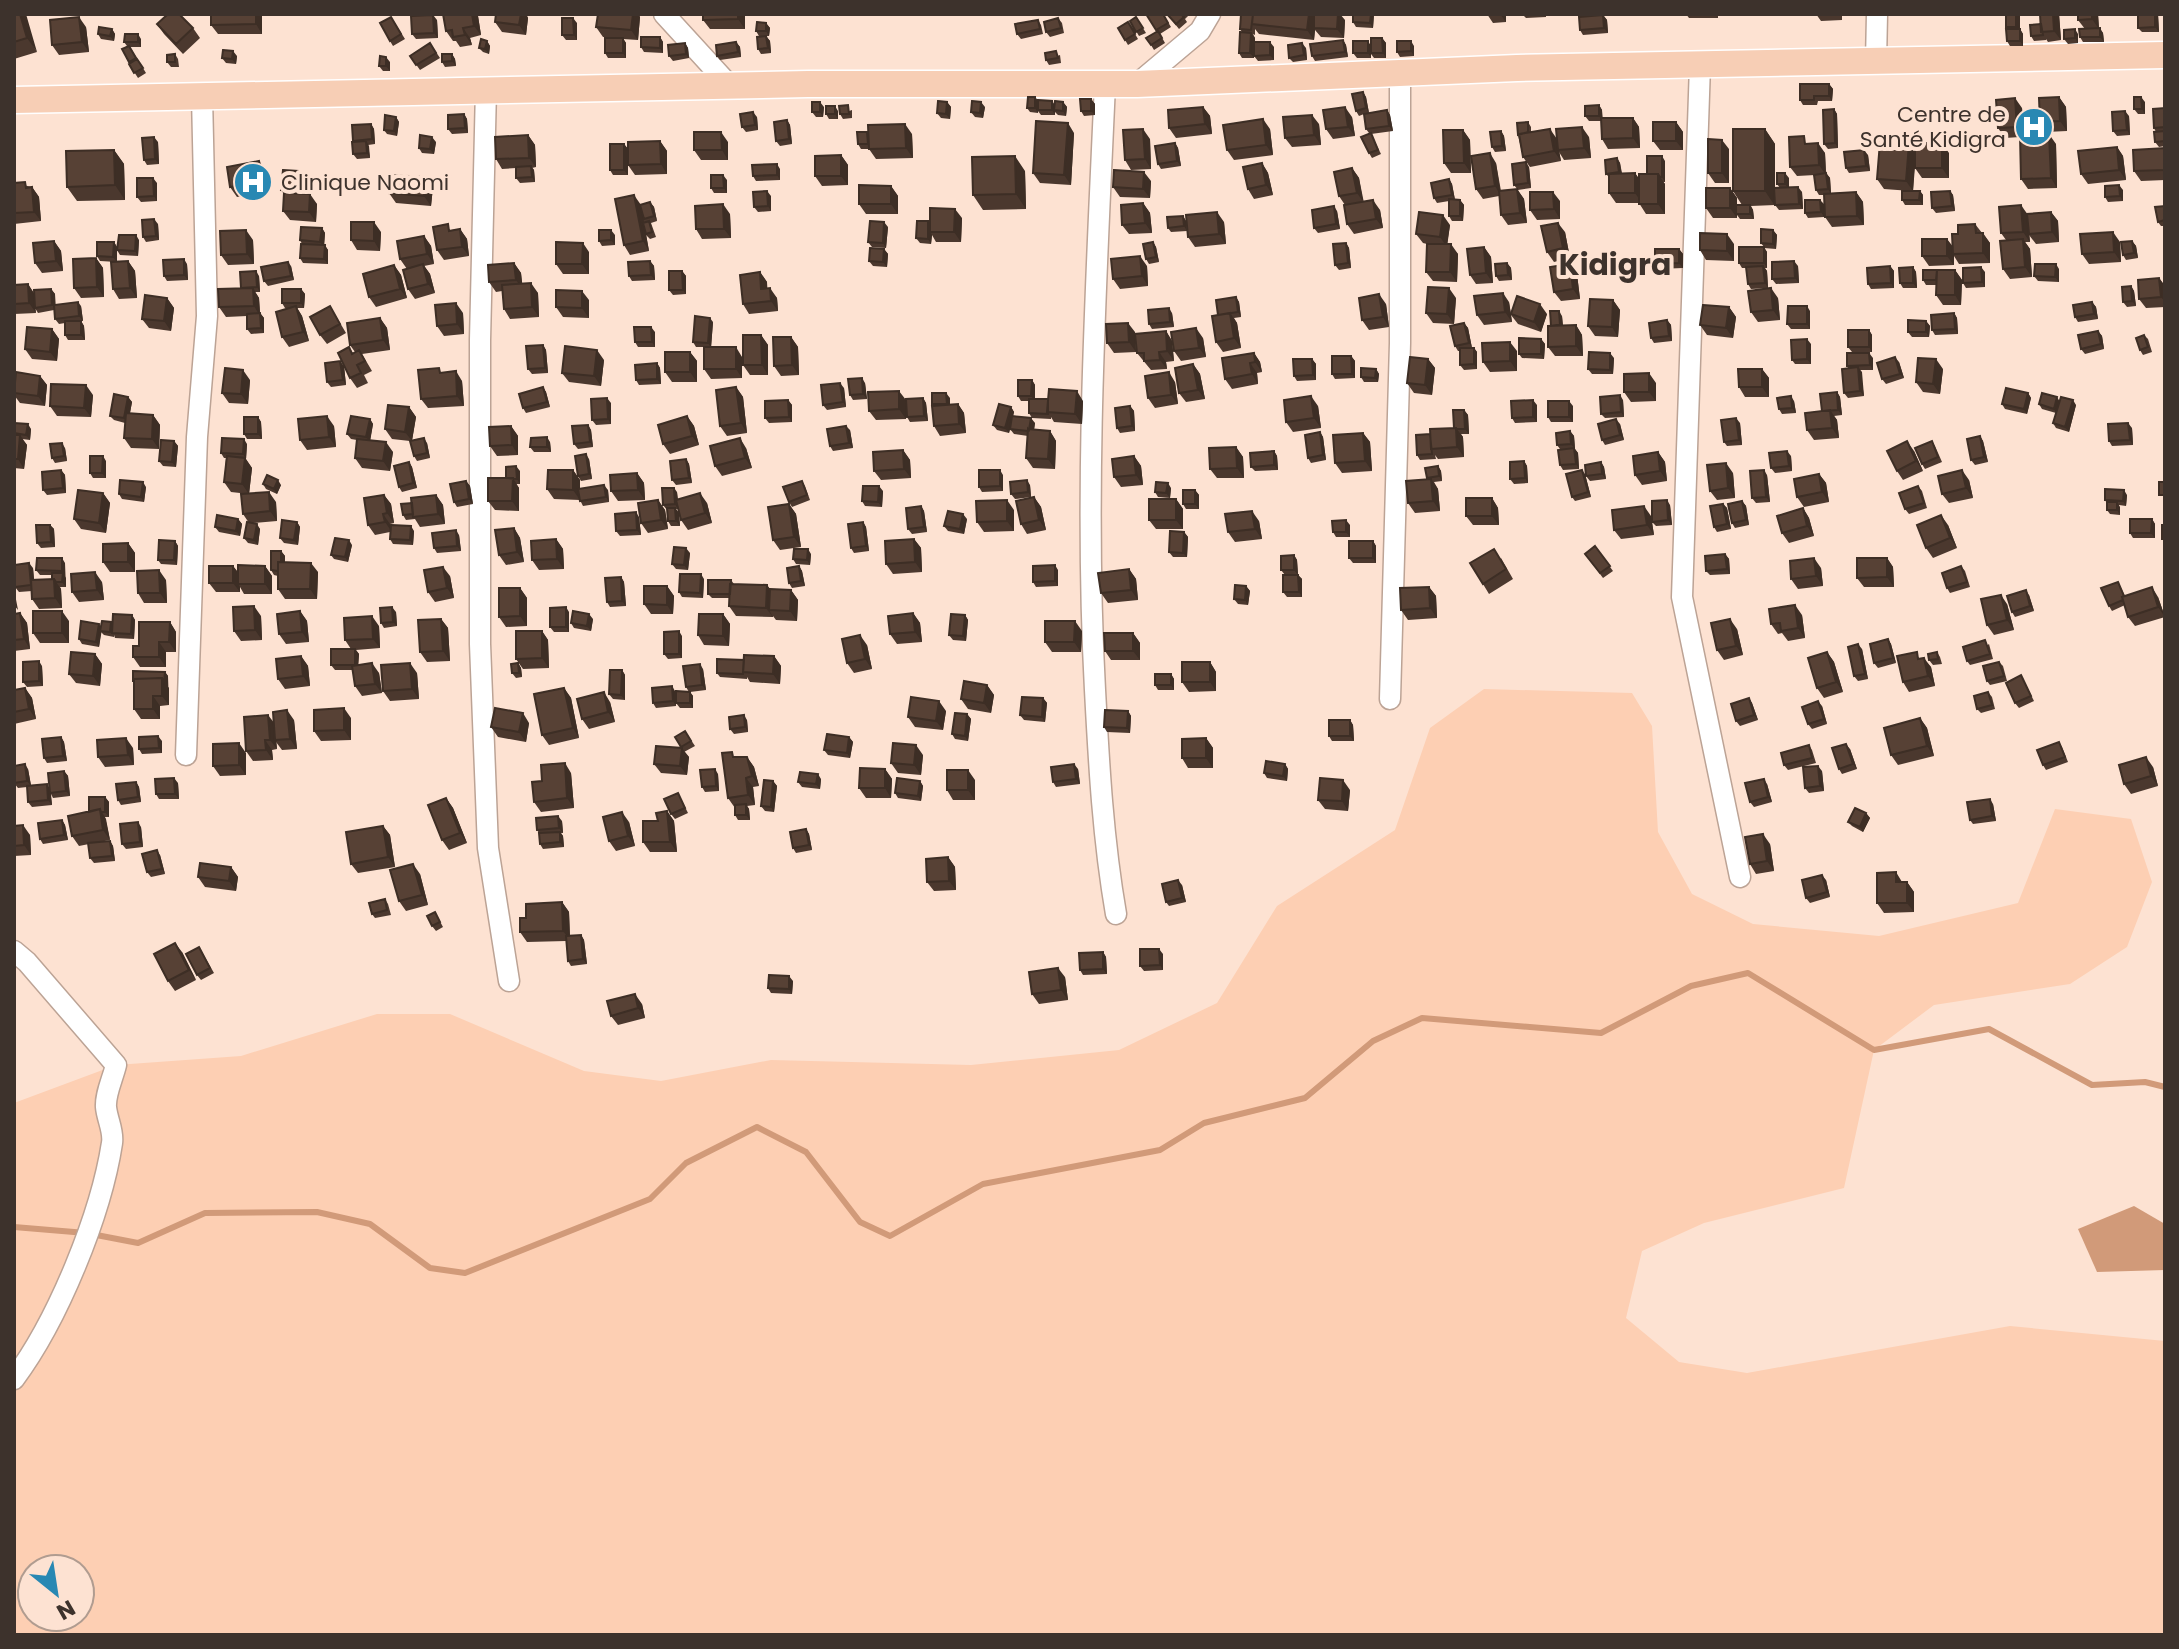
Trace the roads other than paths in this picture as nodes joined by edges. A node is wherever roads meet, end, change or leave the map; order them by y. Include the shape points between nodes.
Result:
1 (664, 14) edge
2 (1210, 14) edge
3 (1877, 14) edge
4 (2165, 55) edge
5 (1876, 62) junction
6 (1700, 65) junction
7 (1400, 73) junction
8 (1105, 84) junction
9 (1137, 84) junction
10 (729, 85) junction
11 (486, 89) junction
12 (202, 96) junction
13 (14, 100) edge
14 (1390, 699) dead end
15 (186, 755) dead end
16 (1740, 877) dead end
17 (1116, 914) dead end
18 (14, 951) edge
19 (509, 981) dead end
20 (14, 1379) edge

1 - 10 street
2 - 9 street via 1200,31
3 - 5 street
4 - 5 main road
5 - 6 main road
6 - 7 main road
6 - 16 street via 1682,597
7 - 9 main road
7 - 14 street via 1400,343
8 - 9 main road
8 - 10 main road
8 - 17 street via 1089,425 1089,591 1102,838
10 - 11 main road
11 - 12 main road
11 - 19 street via 480,644 488,848
12 - 13 main road
12 - 15 street via 207,316 197,437
18 - 20 street via 116,1065 106,1105 113,1139 97,1210 62,1294

